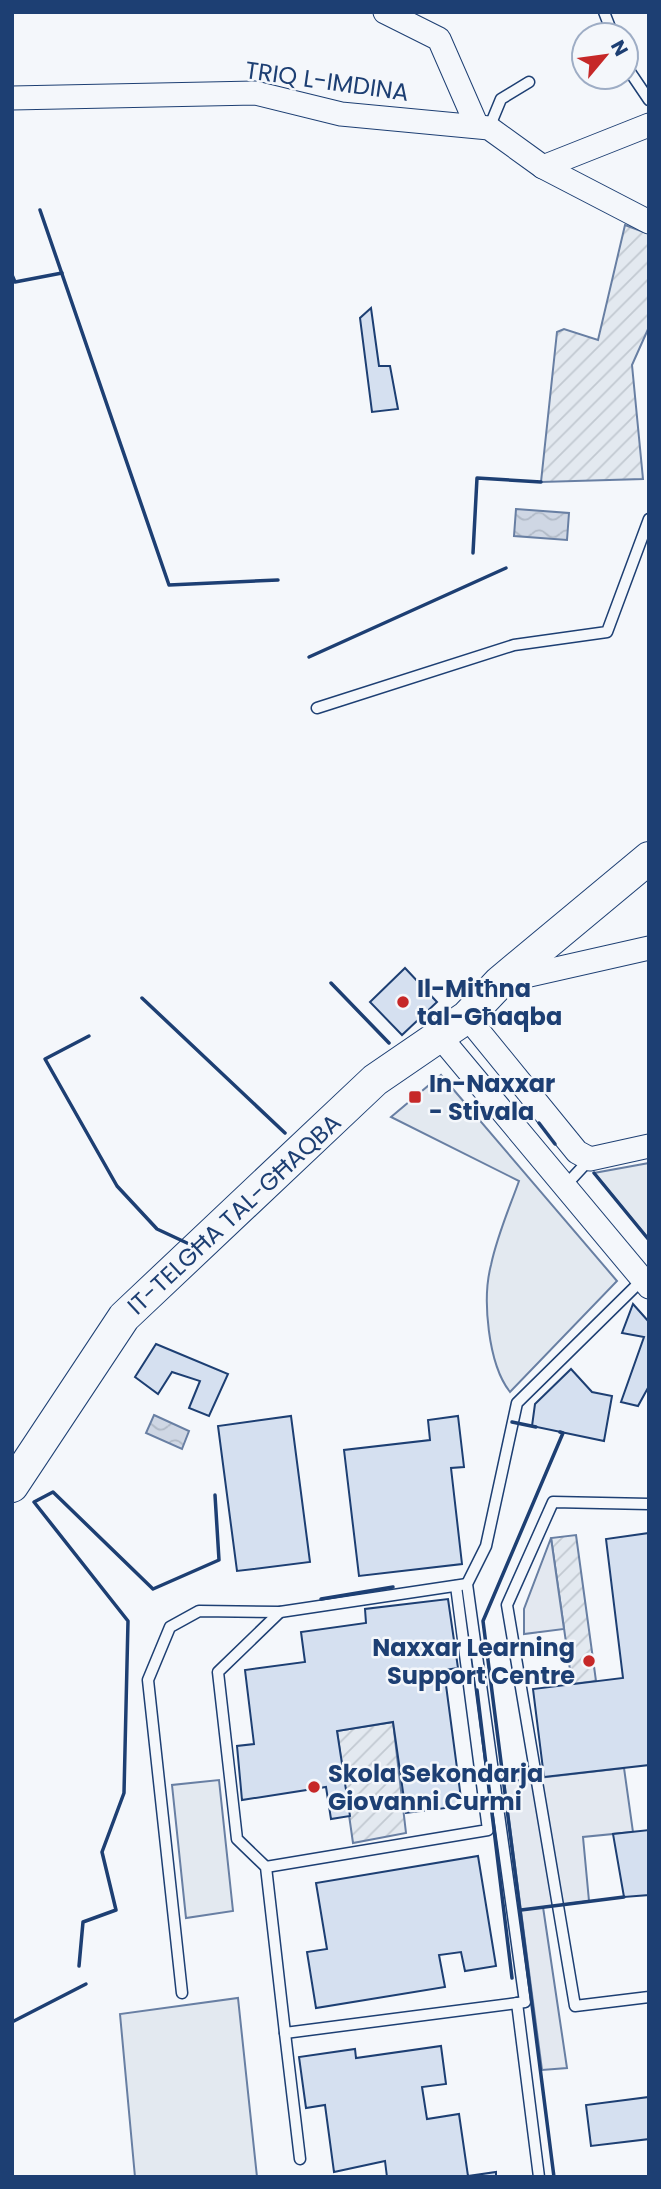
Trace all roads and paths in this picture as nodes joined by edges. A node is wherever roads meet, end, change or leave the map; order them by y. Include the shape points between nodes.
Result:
1 (385, 12) edge
2 (529, 82) dead end
3 (12, 98) edge
4 (649, 125) edge
5 (483, 127) junction
6 (543, 167) junction
7 (649, 222) edge
8 (649, 519) edge
9 (317, 708) dead end
10 (649, 858) edge
11 (649, 948) edge
12 (500, 982) junction
13 (467, 1017) junction
14 (441, 1038) junction
15 (649, 1146) edge
16 (590, 1159) junction
17 (564, 1187) junction
18 (646, 1283) edge
19 (12, 1486) edge
20 (649, 1504) edge
21 (461, 1585) junction
22 (280, 1612) junction
23 (266, 1867) junction
24 (182, 1993) dead end
25 (649, 1997) edge
26 (517, 2003) junction
27 (285, 2033) junction
28 (300, 2159) dead end
29 (539, 2177) edge

1 - 5 street via 439,39
2 - 5 lane via 501,99
3 - 5 street, TRIQ L-IMDINA via 255,93 341,114
4 - 6 street
5 - 6 street
6 - 7 street
8 - 9 lane via 607,632 514,645
10 - 12 street, IT-TELGĦA TAL-GĦAQBA
11 - 12 street
12 - 13 street, IT-TELGĦA TAL-GĦAQBA
13 - 14 street, IT-TELGĦA TAL-GĦAQBA
13 - 16 street via 577,1152
14 - 17 street
14 - 19 street, IT-TELGĦA TAL-GĦAQBA via 375,1080 124,1317
15 - 16 street
16 - 17 lane
17 - 18 street
18 - 21 lane via 517,1403 486,1546
20 - 25 lane via 553,1502 507,1605 575,2006
21 - 22 lane
21 - 23 lane via 488,1830
21 - 26 lane via 525,2002
22 - 23 lane via 218,1672 237,1839
22 - 24 lane via 199,1611 170,1627 148,1680
23 - 27 lane
26 - 27 lane
26 - 29 lane
27 - 28 lane

